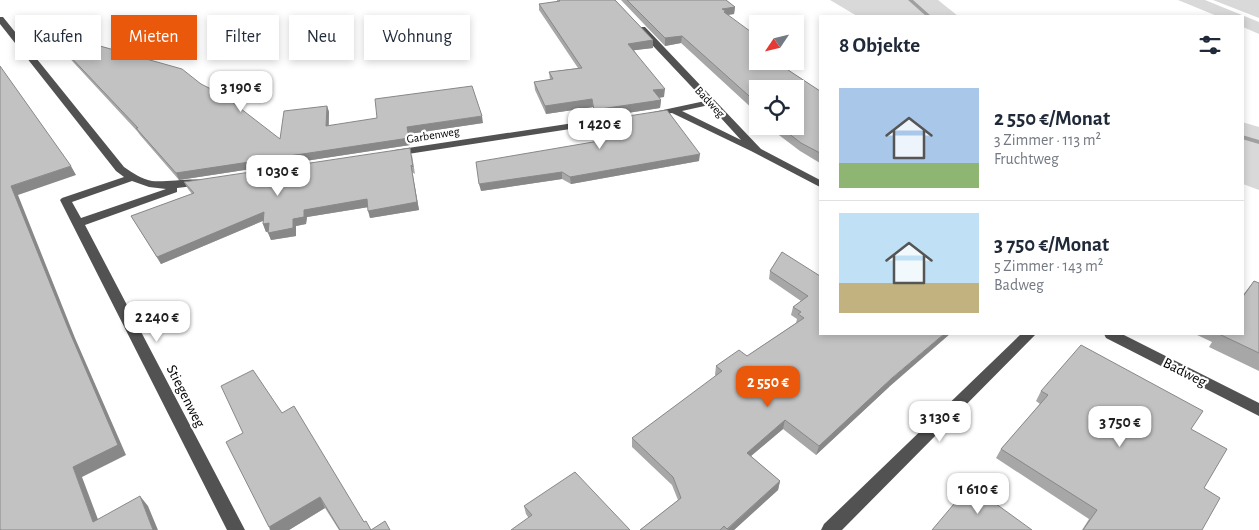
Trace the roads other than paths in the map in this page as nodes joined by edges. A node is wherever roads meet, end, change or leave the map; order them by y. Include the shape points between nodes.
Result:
1 (0, 19) edge
2 (634, 20) edge
3 (711, 102) junction
4 (674, 111) junction
5 (645, 116) edge
6 (626, 118) edge
7 (757, 151) junction
8 (384, 155) edge
9 (130, 178) junction
10 (214, 180) edge
11 (819, 183) edge
12 (188, 184) junction
13 (78, 223) junction
14 (1028, 335) edge
15 (1113, 335) edge
16 (1259, 410) edge
17 (236, 530) edge
18 (830, 530) edge

1 - 9 street
2 - 3 street, Badweg
3 - 4 street
3 - 7 street, Badweg
4 - 5 street
4 - 7 street
6 - 8 street, Garbenweg
7 - 11 street, Badweg
9 - 12 street via 153,186
9 - 13 street, Stiegenweg via 66,200
10 - 12 street
12 - 13 street
13 - 17 street, Stiegenweg
14 - 18 street
15 - 16 street, Badweg

